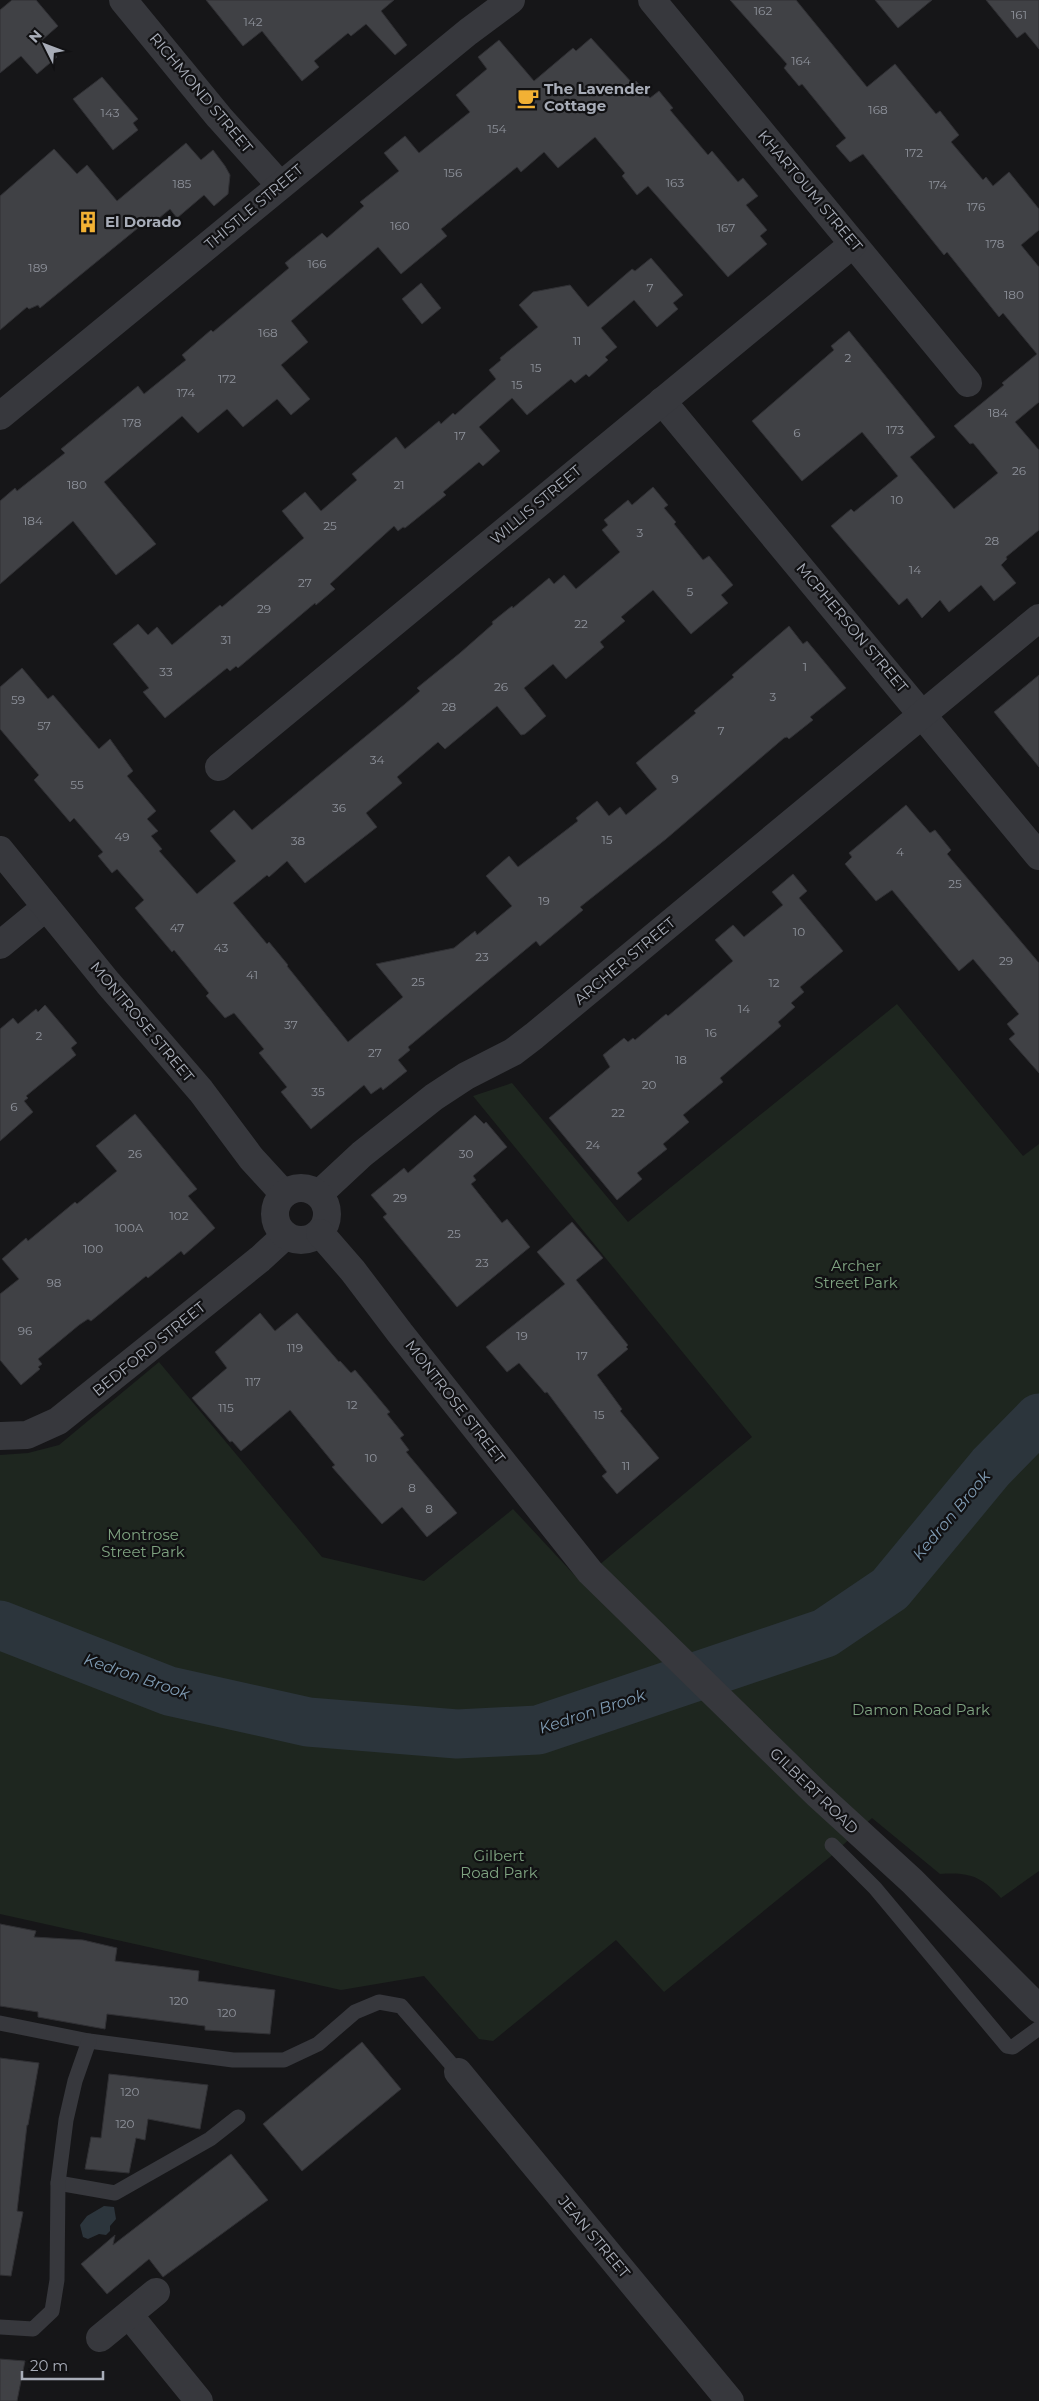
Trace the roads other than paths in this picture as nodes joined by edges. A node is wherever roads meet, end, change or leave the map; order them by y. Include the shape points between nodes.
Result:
1 (123, 0) edge
2 (511, 0) edge
3 (652, 0) edge
4 (280, 185) junction
5 (853, 244) junction
6 (968, 383) dead end
7 (662, 401) junction
8 (0, 416) edge
9 (1039, 618) edge
10 (923, 714) junction
11 (219, 767) dead end
12 (0, 850) edge
13 (1039, 856) edge
14 (46, 907) junction
15 (0, 945) edge
16 (284, 1194) junction
17 (318, 1194) junction
18 (320, 1233) junction
19 (285, 1236) junction
20 (0, 1436) edge
21 (590, 1572) joint
22 (832, 1845) dead end
23 (1039, 2009) edge
24 (0, 2023) edge
25 (1039, 2028) edge
26 (89, 2041) junction
27 (458, 2072) joint
28 (238, 2117) dead end
29 (58, 2183) junction
30 (156, 2292) dead end
31 (129, 2315) junction
32 (0, 2327) edge
33 (100, 2338) dead end
34 (199, 2401) edge
35 (730, 2401) edge

1 - 4 street, RICHMOND STREET via 219,117
2 - 4 street, THISTLE STREET
3 - 5 street, KHARTOUM STREET
4 - 8 street, THISTLE STREET
5 - 6 street, KHARTOUM STREET
5 - 7 street, WILLIS STREET
7 - 10 street, MCPHERSON STREET
7 - 11 street, WILLIS STREET
9 - 10 street, ARCHER STREET
10 - 13 street, MCPHERSON STREET
10 - 17 street, ARCHER STREET via 534,1036 513,1052 434,1097
12 - 14 street, MONTROSE STREET
14 - 15 street
14 - 16 street, MONTROSE STREET
16 - 17 street via 298,1188
16 - 19 street via 278,1200 274,1215
17 - 18 street via 327,1209
18 - 19 street via 299,1241
18 - 21 street, MONTROSE STREET
19 - 20 street, BEDFORD STREET via 58,1421 27,1434
21 - 23 street, GILBERT ROAD
22 - 25 lane via 875,1888 1007,2046 1013,2047
24 - 26 lane
26 - 27 lane via 233,2060 284,2060 318,2044 355,2012 379,2002 401,2006
26 - 29 lane via 66,2120
27 - 35 street, JEAN STREET
28 - 29 lane via 210,2139 115,2192
29 - 32 lane via 57,2280 52,2311 33,2330
30 - 31 street
31 - 33 street
31 - 34 street

